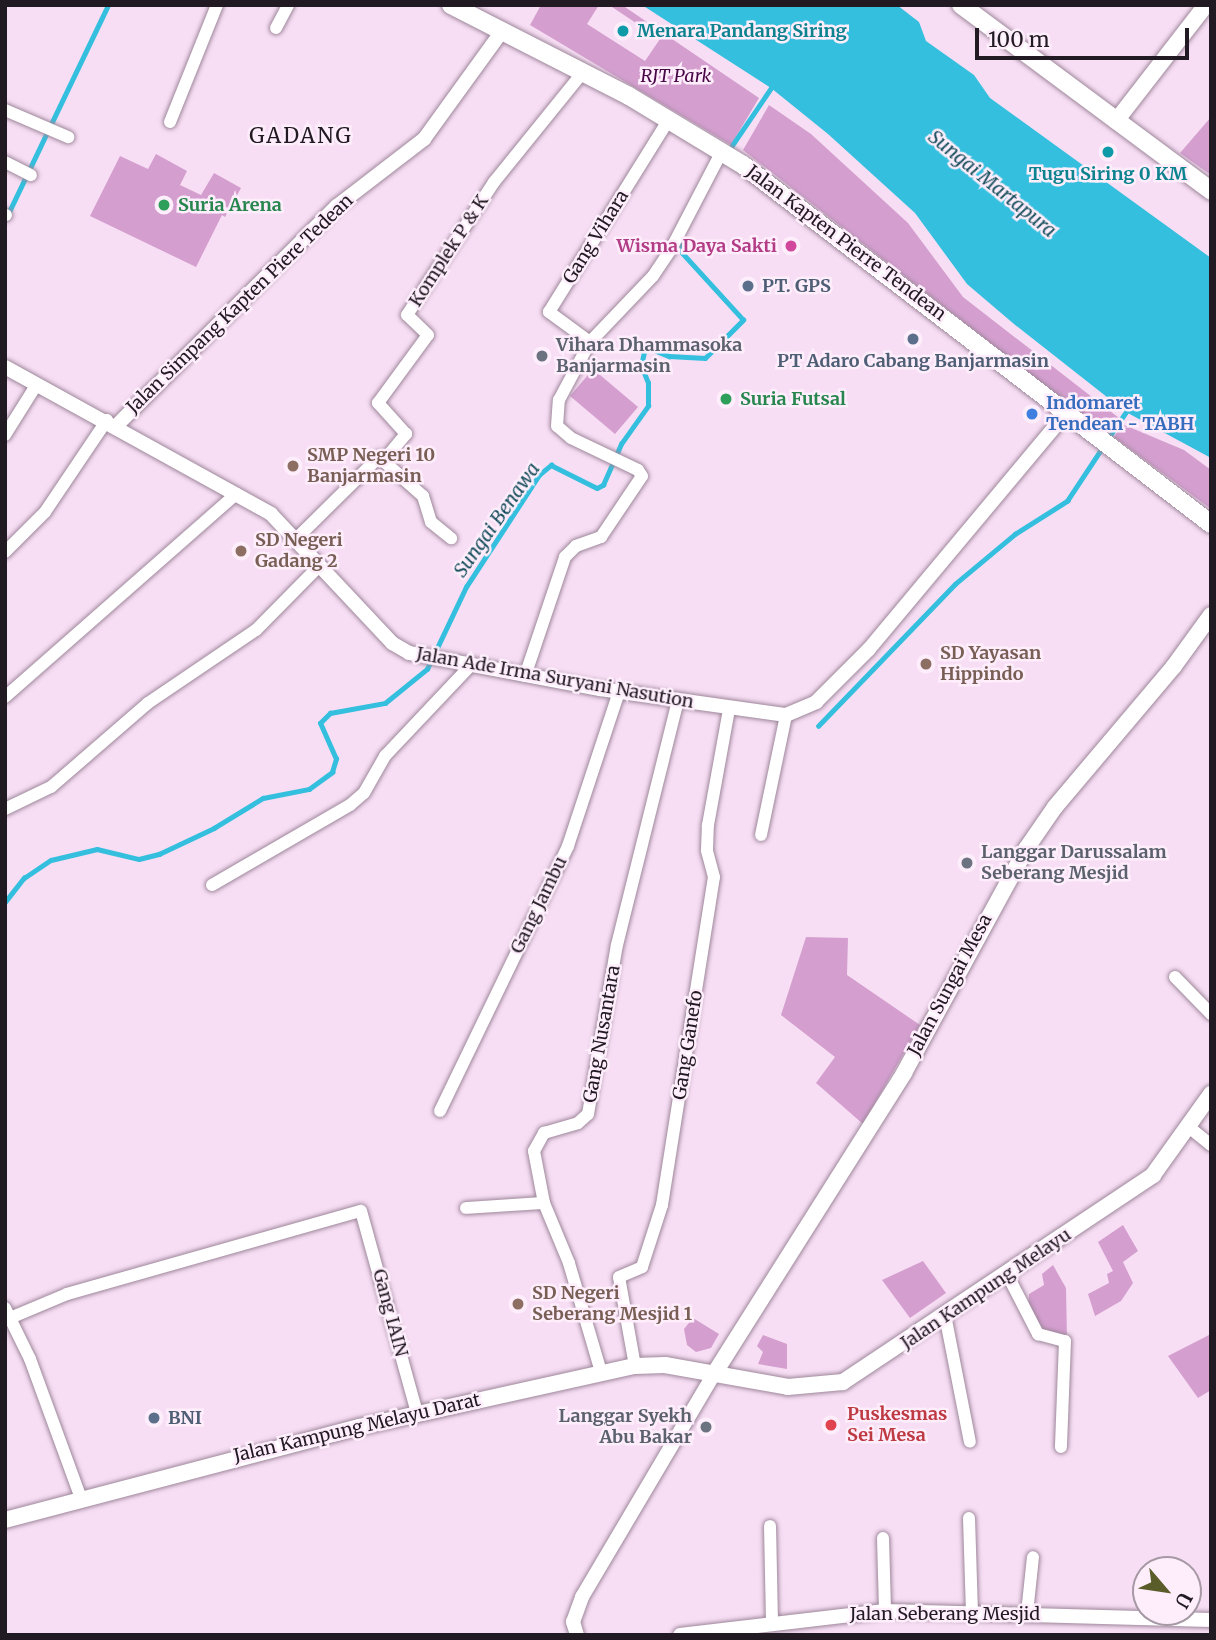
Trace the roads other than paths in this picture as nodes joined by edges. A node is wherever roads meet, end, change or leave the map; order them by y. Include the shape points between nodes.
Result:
1 (217, 5) edge
2 (288, 5) edge
3 (452, 5) edge
4 (961, 5) edge
5 (1206, 5) edge
6 (276, 28) dead end
7 (503, 30) junction
8 (583, 72) junction
9 (5, 110) edge
10 (669, 119) junction
11 (1116, 121) junction
12 (170, 122) dead end
13 (68, 137) dead end
14 (727, 154) junction
15 (5, 162) edge
16 (31, 175) dead end
17 (1211, 191) edge
18 (590, 342) junction
19 (5, 367) edge
20 (37, 384) junction
21 (1066, 413) junction
22 (112, 422) junction
23 (5, 435) edge
24 (385, 459) junction
25 (236, 494) junction
26 (1211, 524) edge
27 (451, 538) dead end
28 (296, 539) junction
29 (5, 552) edge
30 (320, 565) junction
31 (1211, 615) edge
32 (471, 665) junction
33 (525, 676) junction
34 (619, 692) junction
35 (5, 697) edge
36 (678, 701) junction
37 (729, 709) junction
38 (786, 715) junction
39 (5, 809) edge
40 (761, 835) dead end
41 (212, 885) dead end
42 (1175, 977) dead end
43 (1211, 1014) edge
44 (1211, 1094) edge
45 (440, 1111) dead end
46 (1190, 1128) junction
47 (1211, 1145) edge
48 (544, 1203) junction
49 (466, 1208) dead end
50 (1007, 1274) junction
51 (8, 1313) edge
52 (945, 1315) junction
53 (635, 1366) junction
54 (601, 1372) junction
55 (714, 1374) junction
56 (417, 1413) junction
57 (970, 1442) dead end
58 (1060, 1447) dead end
59 (81, 1498) junction
60 (969, 1518) dead end
61 (5, 1520) edge
62 (770, 1527) dead end
63 (883, 1538) dead end
64 (1033, 1557) dead end
65 (885, 1611) junction
66 (972, 1611) junction
67 (1027, 1613) junction
68 (772, 1620) junction
69 (1211, 1620) edge
70 (577, 1635) edge
71 (680, 1635) edge

1 - 12 street
2 - 6 street
3 - 7 main road, Jalan Kapten Pierre Tendean
4 - 11 main road
5 - 11 main road
7 - 8 main road, Jalan Kapten Pierre Tendean
7 - 22 street, Jalan Simpang Kapten Piere Tedean via 424,139 337,206
8 - 10 main road, Jalan Kapten Pierre Tendean
8 - 24 street, Komplek P & K via 494,182 407,315 428,335 378,403 407,434
9 - 13 street
10 - 14 main road, Jalan Kapten Pierre Tendean
10 - 18 street, Gang Vihara via 549,312
11 - 17 main road
14 - 18 street via 659,267
14 - 21 main road, Jalan Kapten Pierre Tendean
15 - 16 street
18 - 33 street via 559,400 556,421 571,438 642,477 601,537 565,557
19 - 20 street, Jalan Ade Irma Suryani Nasution
20 - 22 street, Jalan Ade Irma Suryani Nasution
20 - 23 street
21 - 26 main road, Jalan Kapten Pierre Tendean
21 - 38 street via 869,649 816,702
22 - 25 street, Jalan Ade Irma Suryani Nasution
22 - 29 street via 46,512
24 - 27 street via 423,496 431,522
24 - 28 street via 379,457
25 - 28 street, Jalan Ade Irma Suryani Nasution via 271,514
25 - 35 street
28 - 30 street, Jalan Ade Irma Suryani Nasution
30 - 32 street, Jalan Ade Irma Suryani Nasution via 392,643 427,658
30 - 39 street via 256,630 148,703 51,787
31 - 55 main road, Jalan Sungai Mesa via 1026,849 904,1073
32 - 33 street, Jalan Ade Irma Suryani Nasution
32 - 41 street via 385,756 364,793 350,805
33 - 34 street, Jalan Ade Irma Suryani Nasution
34 - 36 street, Jalan Ade Irma Suryani Nasution
34 - 45 street, Gang Jambu via 568,846
36 - 37 street, Jalan Ade Irma Suryani Nasution
36 - 48 street, Gang Nusantara via 617,945 588,1114 578,1123 544,1133 535,1145
37 - 38 street, Jalan Ade Irma Suryani Nasution
37 - 53 street, Gang Ganefo via 708,825 707,850 714,877 662,1205 642,1267 619,1277
38 - 40 street
42 - 43 street
44 - 46 main road, Jalan Kampung Melayu
46 - 47 street
46 - 50 main road, Jalan Kampung Melayu via 1153,1175
48 - 49 street
48 - 54 street, Gang Nusantara via 569,1263
50 - 52 main road, Jalan Kampung Melayu
50 - 58 street via 1038,1334 1065,1341
51 - 56 street, Gang IAIN via 363,1213
51 - 59 street
52 - 55 main road, Jalan Kampung Melayu via 858,1375 829,1386 788,1387
52 - 57 street
53 - 54 main road, Jalan Kampung Melayu Darat
53 - 55 main road, Jalan Kampung Melayu Darat via 665,1365
54 - 56 main road, Jalan Kampung Melayu Darat
55 - 70 street via 582,1597 573,1622
56 - 59 main road, Jalan Kampung Melayu Darat
59 - 61 main road, Jalan Kampung Melayu Darat
60 - 66 street
62 - 68 street
63 - 65 street
64 - 67 street
65 - 66 street, Jalan Seberang Mesjid
65 - 68 street, Jalan Seberang Mesjid
66 - 67 street, Jalan Seberang Mesjid
67 - 69 street, Jalan Seberang Mesjid
68 - 71 street, Jalan Seberang Mesjid

